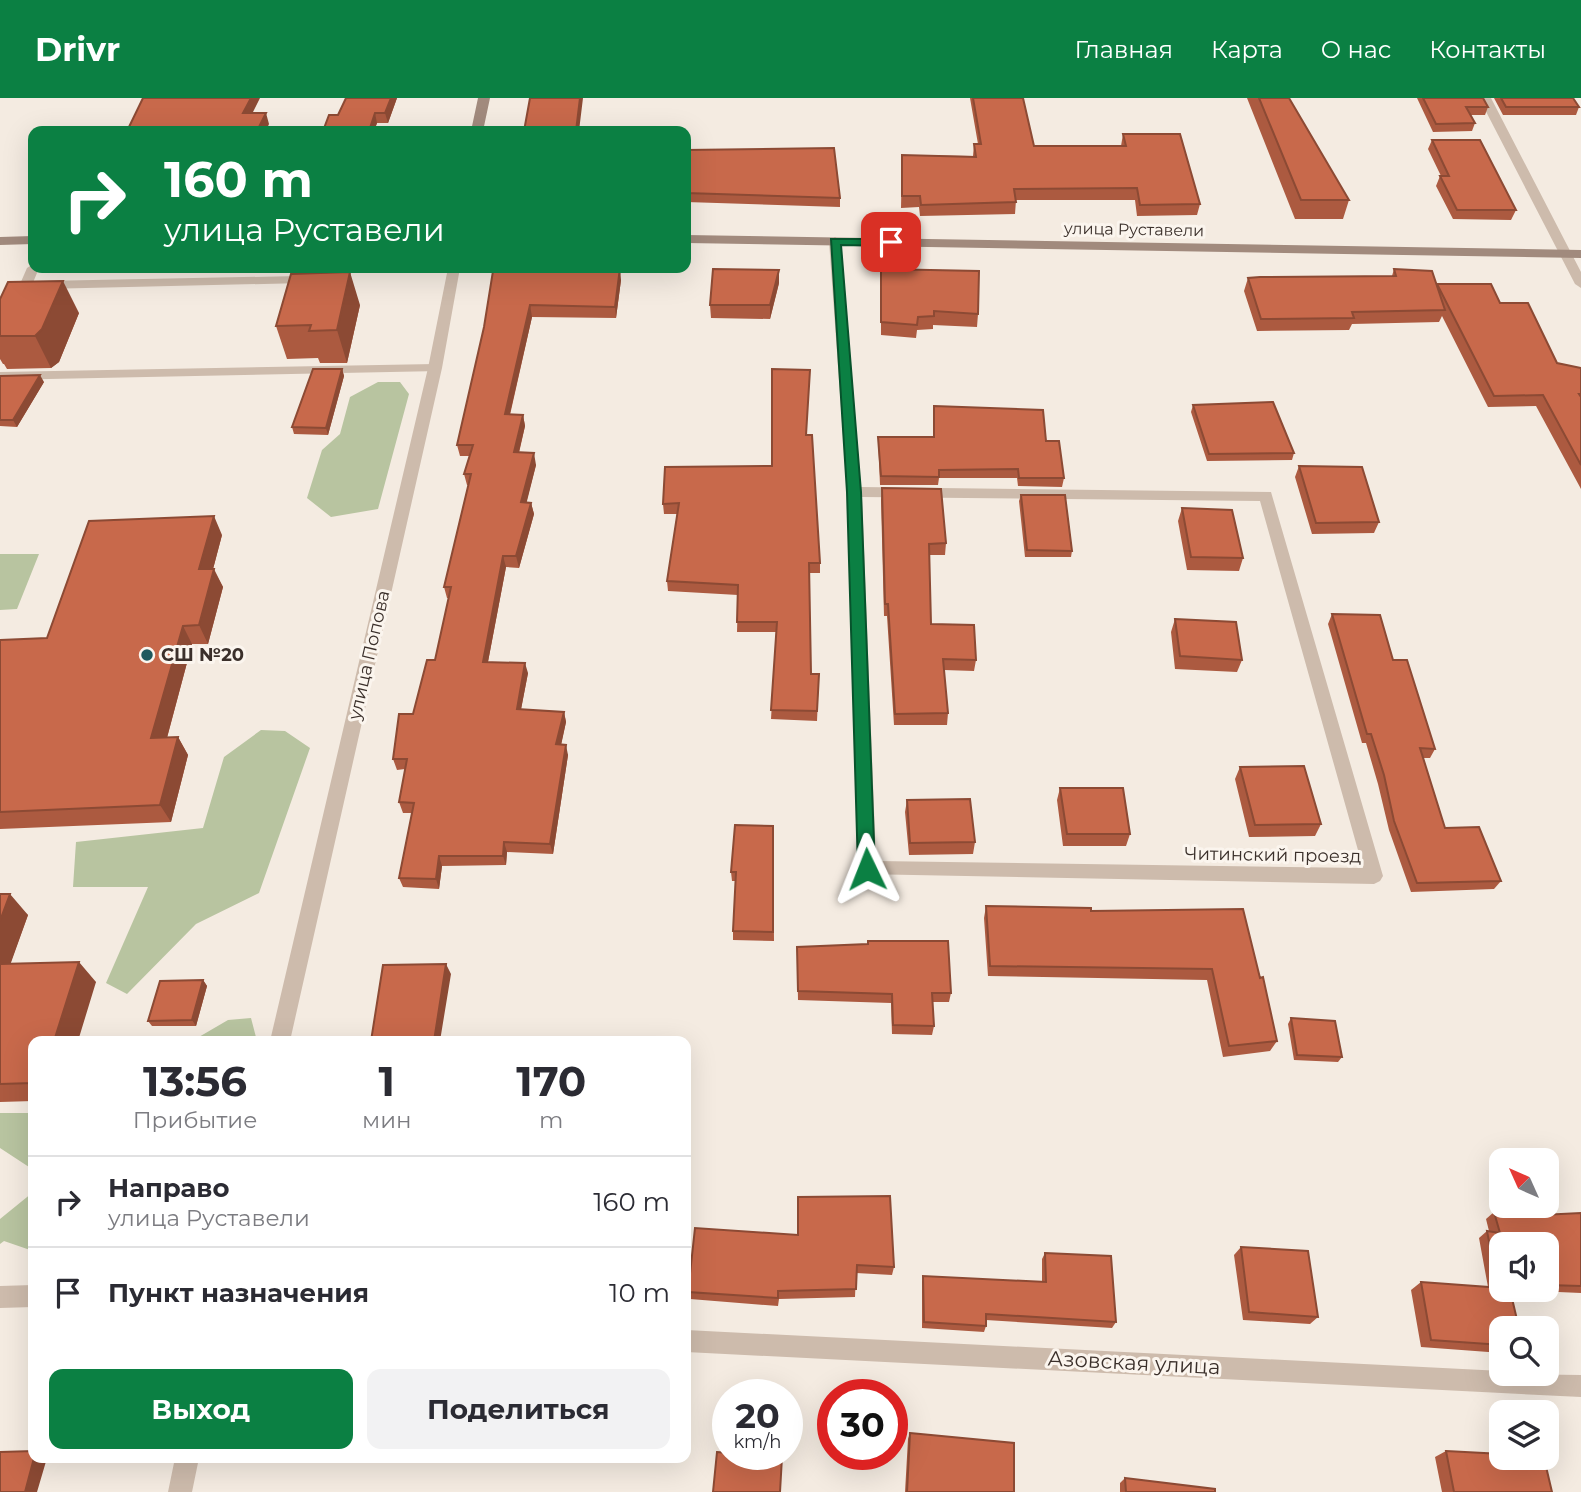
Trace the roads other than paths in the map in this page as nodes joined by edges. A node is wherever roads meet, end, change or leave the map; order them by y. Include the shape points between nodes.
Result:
1 (484, 98) edge
2 (1485, 98) edge
3 (478, 126) edge
4 (691, 239) edge
5 (28, 240) edge
6 (0, 241) edge
7 (835, 242) junction
8 (1563, 254) junction
9 (1581, 254) edge
10 (31, 273) edge
11 (190, 273) edge
12 (453, 273) edge
13 (299, 280) edge
14 (187, 282) junction
15 (1581, 284) edge
16 (26, 286) junction
17 (0, 346) edge
18 (435, 368) junction
19 (0, 376) edge
20 (854, 492) junction
21 (281, 1036) edge
22 (28, 1296) edge
23 (0, 1297) edge
24 (691, 1341) edge
25 (1581, 1386) edge
26 (186, 1463) edge
27 (180, 1492) edge

1 - 3 street
2 - 8 street
4 - 7 street, улица Руставели
5 - 6 street
7 - 8 street, улица Руставели
7 - 20 street, Читинский проезд
8 - 9 street, улица Руставели
8 - 15 street
10 - 16 street
11 - 14 street
12 - 18 street, улица Попова
13 - 14 street
14 - 16 street
16 - 17 street
18 - 19 street
18 - 21 street, улица Попова
20 - 20 street, Читинский проезд via 867,869 1374,876 1266,496
22 - 23 street
24 - 25 street, Азовская улица
26 - 27 street

